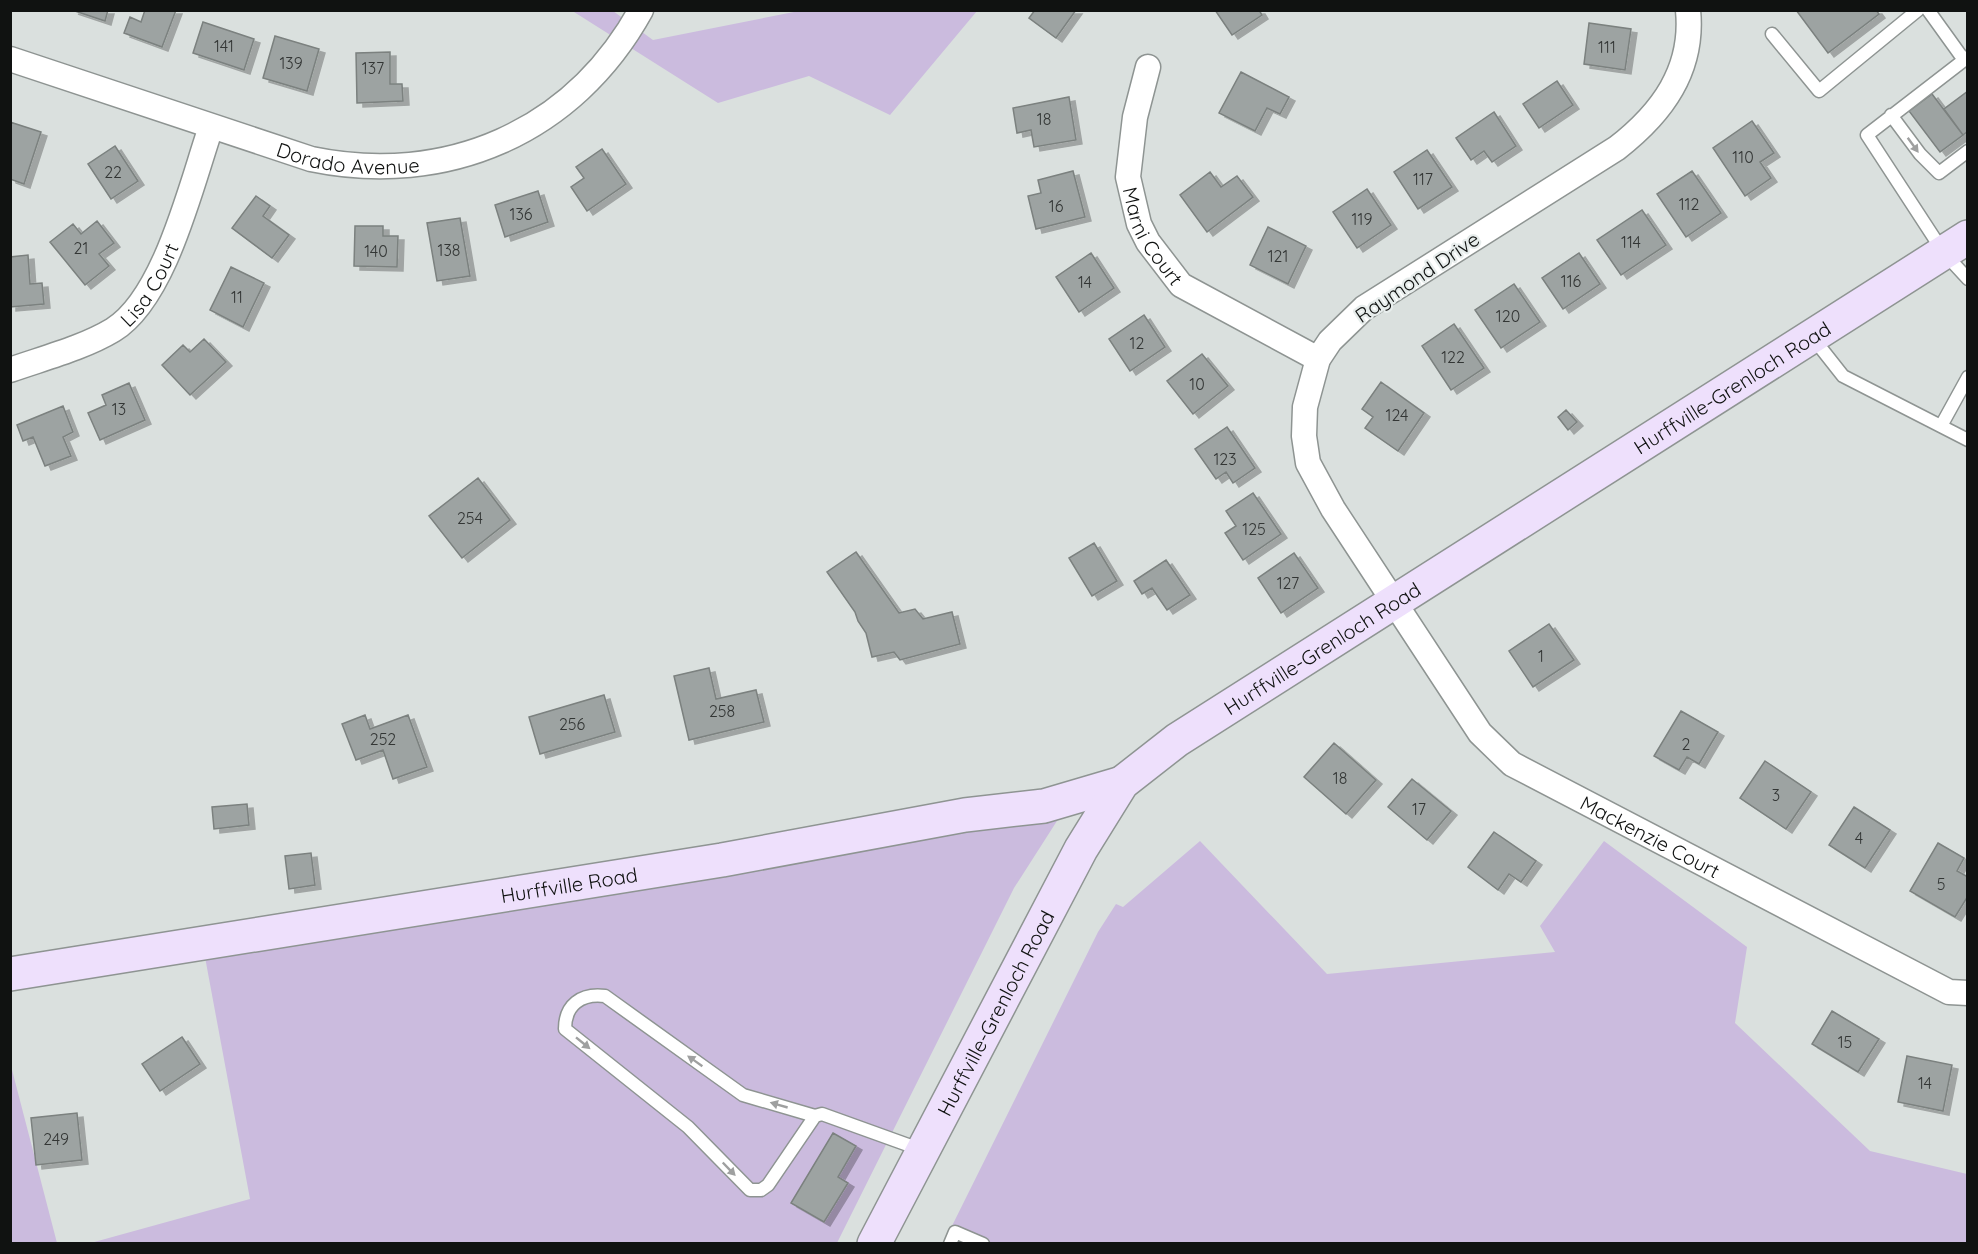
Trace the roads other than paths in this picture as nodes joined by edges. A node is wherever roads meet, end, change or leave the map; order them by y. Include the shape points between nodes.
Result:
1 (641, 10) edge
2 (1688, 10) edge
3 (1918, 10) edge
4 (1928, 10) edge
5 (1772, 34) dead end
6 (1966, 58) edge
7 (10, 59) edge
8 (1148, 67) dead end
9 (1891, 115) junction
10 (211, 127) junction
11 (1968, 151) edge
12 (1956, 245) edge
13 (1968, 279) edge
14 (1811, 335) junction
15 (1318, 359) junction
16 (10, 370) edge
17 (1968, 377) edge
18 (1941, 426) junction
19 (1968, 440) edge
20 (1395, 602) junction
21 (1122, 783) junction
22 (10, 974) edge
23 (1968, 993) edge
24 (815, 1116) junction
25 (923, 1150) junction
26 (874, 1244) edge
27 (950, 1244) edge
28 (983, 1244) edge

1 - 10 street, Dorado Avenue via 609,58 563,103 515,134 459,158 399,167 337,164
2 - 15 street, Raymond Drive via 1688,45 1682,67 1672,92 1642,128 1364,308 1330,341
3 - 5 lane via 1819,91
4 - 6 lane
6 - 9 lane
7 - 10 street, Dorado Avenue
8 - 15 street, Marni Court via 1135,117 1128,177 1139,224 1148,242 1182,285
9 -> 11 lane via 1939,172
9 - 12 lane via 1867,135
10 - 16 street, Lisa Court via 162,266 136,311 97,338
12 - 13 lane
12 - 14 main road, Hurffville-Grenloch Road
14 - 18 lane via 1844,376
14 - 20 main road, Hurffville-Grenloch Road
15 - 20 street, Raymond Drive via 1305,407 1308,463
17 - 18 lane
18 - 19 lane
20 - 21 main road, Hurffville-Grenloch Road via 1177,740
20 - 23 street, Mackenzie Court via 1480,733 1512,764 1949,992
21 - 22 main road, Hurffville Road via 1044,806 965,815 722,860
21 - 25 main road, Hurffville-Grenloch Road via 1081,849
24 -> 24 lane via 743,1095 604,996 590,994 577,1001 565,1018 565,1029 688,1127 750,1190 768,1185
24 - 25 lane via 822,1114
25 - 26 main road, Hurffville-Grenloch Road
27 - 28 lane via 955,1232

